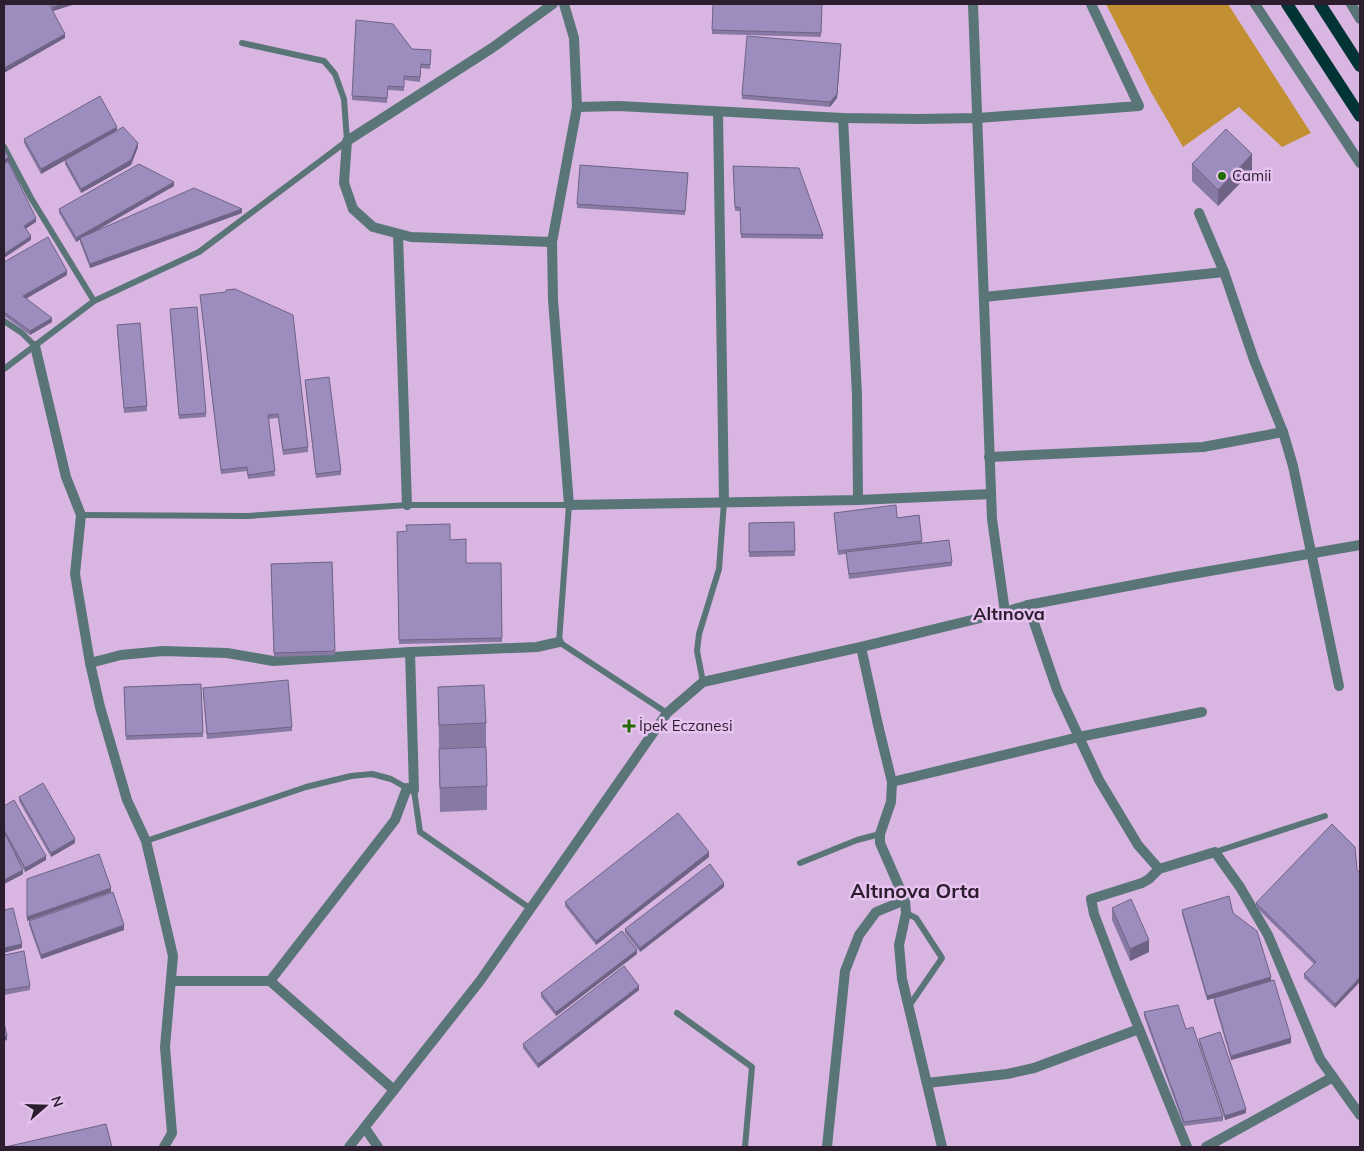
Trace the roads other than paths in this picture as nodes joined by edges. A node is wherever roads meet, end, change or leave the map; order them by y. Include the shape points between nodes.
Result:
1 (553, 4) edge
2 (564, 4) edge
3 (974, 4) edge
4 (1091, 4) edge
5 (1255, 4) edge
6 (1286, 4) edge
7 (1320, 4) edge
8 (1351, 4) edge
9 (1360, 19) edge
10 (242, 43) dead end
11 (1360, 66) edge
12 (577, 107) junction
13 (718, 112) junction
14 (1360, 116) edge
15 (843, 118) junction
16 (978, 118) junction
17 (347, 141) junction
18 (4, 146) edge
19 (1360, 163) edge
20 (1199, 213) dead end
21 (398, 234) junction
22 (552, 242) junction
23 (1224, 272) junction
24 (984, 297) junction
25 (94, 301) junction
26 (4, 321) edge
27 (35, 346) junction
28 (4, 369) edge
29 (1283, 432) junction
30 (989, 457) junction
31 (991, 494) junction
32 (858, 500) junction
33 (724, 502) junction
34 (407, 505) junction
35 (568, 505) junction
36 (81, 515) junction
37 (1360, 545) edge
38 (1312, 554) junction
39 (1028, 605) junction
40 (1005, 612) junction
41 (560, 642) junction
42 (861, 647) junction
43 (410, 652) junction
44 (90, 663) junction
45 (704, 682) junction
46 (1339, 686) dead end
47 (1202, 712) dead end
48 (667, 713) junction
49 (1079, 737) junction
50 (892, 782) junction
51 (410, 789) junction
52 (1325, 816) dead end
53 (880, 834) junction
54 (146, 842) junction
55 (1214, 852) junction
56 (800, 863) dead end
57 (1160, 869) junction
58 (905, 900) junction
59 (531, 909) junction
60 (906, 914) junction
61 (171, 981) junction
62 (270, 981) junction
63 (909, 1006) junction
64 (677, 1013) dead end
65 (1139, 1029) junction
66 (1333, 1077) junction
67 (927, 1083) junction
68 (394, 1090) junction
69 (1360, 1115) edge
70 (365, 1128) junction
71 (164, 1147) edge
72 (349, 1147) edge
73 (378, 1147) edge
74 (745, 1147) edge
75 (827, 1147) edge
76 (942, 1147) edge
77 (1187, 1147) edge
78 (1206, 1147) edge

1 - 17 street via 492,48
2 - 12 street via 574,38
3 - 16 street
4 - 16 street via 1139,106
5 - 19 street
6 - 14 main road
7 - 11 main road
8 - 9 street
10 - 17 lane via 324,61 335,74 344,99
12 - 13 street
12 - 22 street
13 - 15 street
13 - 33 street
15 - 16 street
15 - 32 street via 857,395
16 - 24 street
17 - 21 street via 344,183 353,209 373,227
17 - 25 lane via 199,252
18 - 25 lane via 31,198
20 - 23 street
21 - 22 street
21 - 34 street
22 - 35 street via 553,300
23 - 24 street
23 - 29 street
24 - 30 street
25 - 27 lane
26 - 27 lane
27 - 28 lane
27 - 36 street via 66,477
29 - 30 street via 1203,447
29 - 38 street
30 - 31 street
31 - 32 street
31 - 40 street
32 - 33 street
33 - 35 street
33 - 45 lane via 719,569 697,651
34 - 35 lane
34 - 36 lane via 248,516
35 - 41 lane
36 - 44 street via 74,574
37 - 38 street
38 - 39 street
38 - 46 street
39 - 40 street
39 - 49 street via 1057,690
40 - 42 street
41 - 43 street via 537,647
41 - 48 lane
42 - 45 street
42 - 50 street
43 - 44 street via 273,661 227,653 163,651 121,655
43 - 51 street
44 - 54 street via 127,800
45 - 48 street
47 - 49 street
48 - 59 street
49 - 50 street
49 - 57 street via 1099,780 1138,845
50 - 53 street via 891,802
51 - 54 lane via 372,774 351,776 306,787
51 - 59 lane via 420,832
51 - 62 street via 395,820
52 - 55 lane
53 - 56 lane
53 - 58 street via 880,843
54 - 61 street via 173,956
55 - 57 street
55 - 66 street via 1268,934 1320,1059
57 - 65 street via 1142,883 1092,898 1094,914
58 - 60 street
58 - 75 street via 876,912 859,936 844,971
59 - 68 street
60 - 63 street via 900,946 902,980
60 - 63 lane via 916,918 942,958
61 - 62 street
61 - 71 street via 165,1047 172,1133
62 - 68 street
63 - 67 street
64 - 74 lane via 752,1067
65 - 67 street via 1034,1068
65 - 77 street
66 - 69 street
66 - 78 street
67 - 76 street
68 - 70 street
70 - 72 street
70 - 73 street

